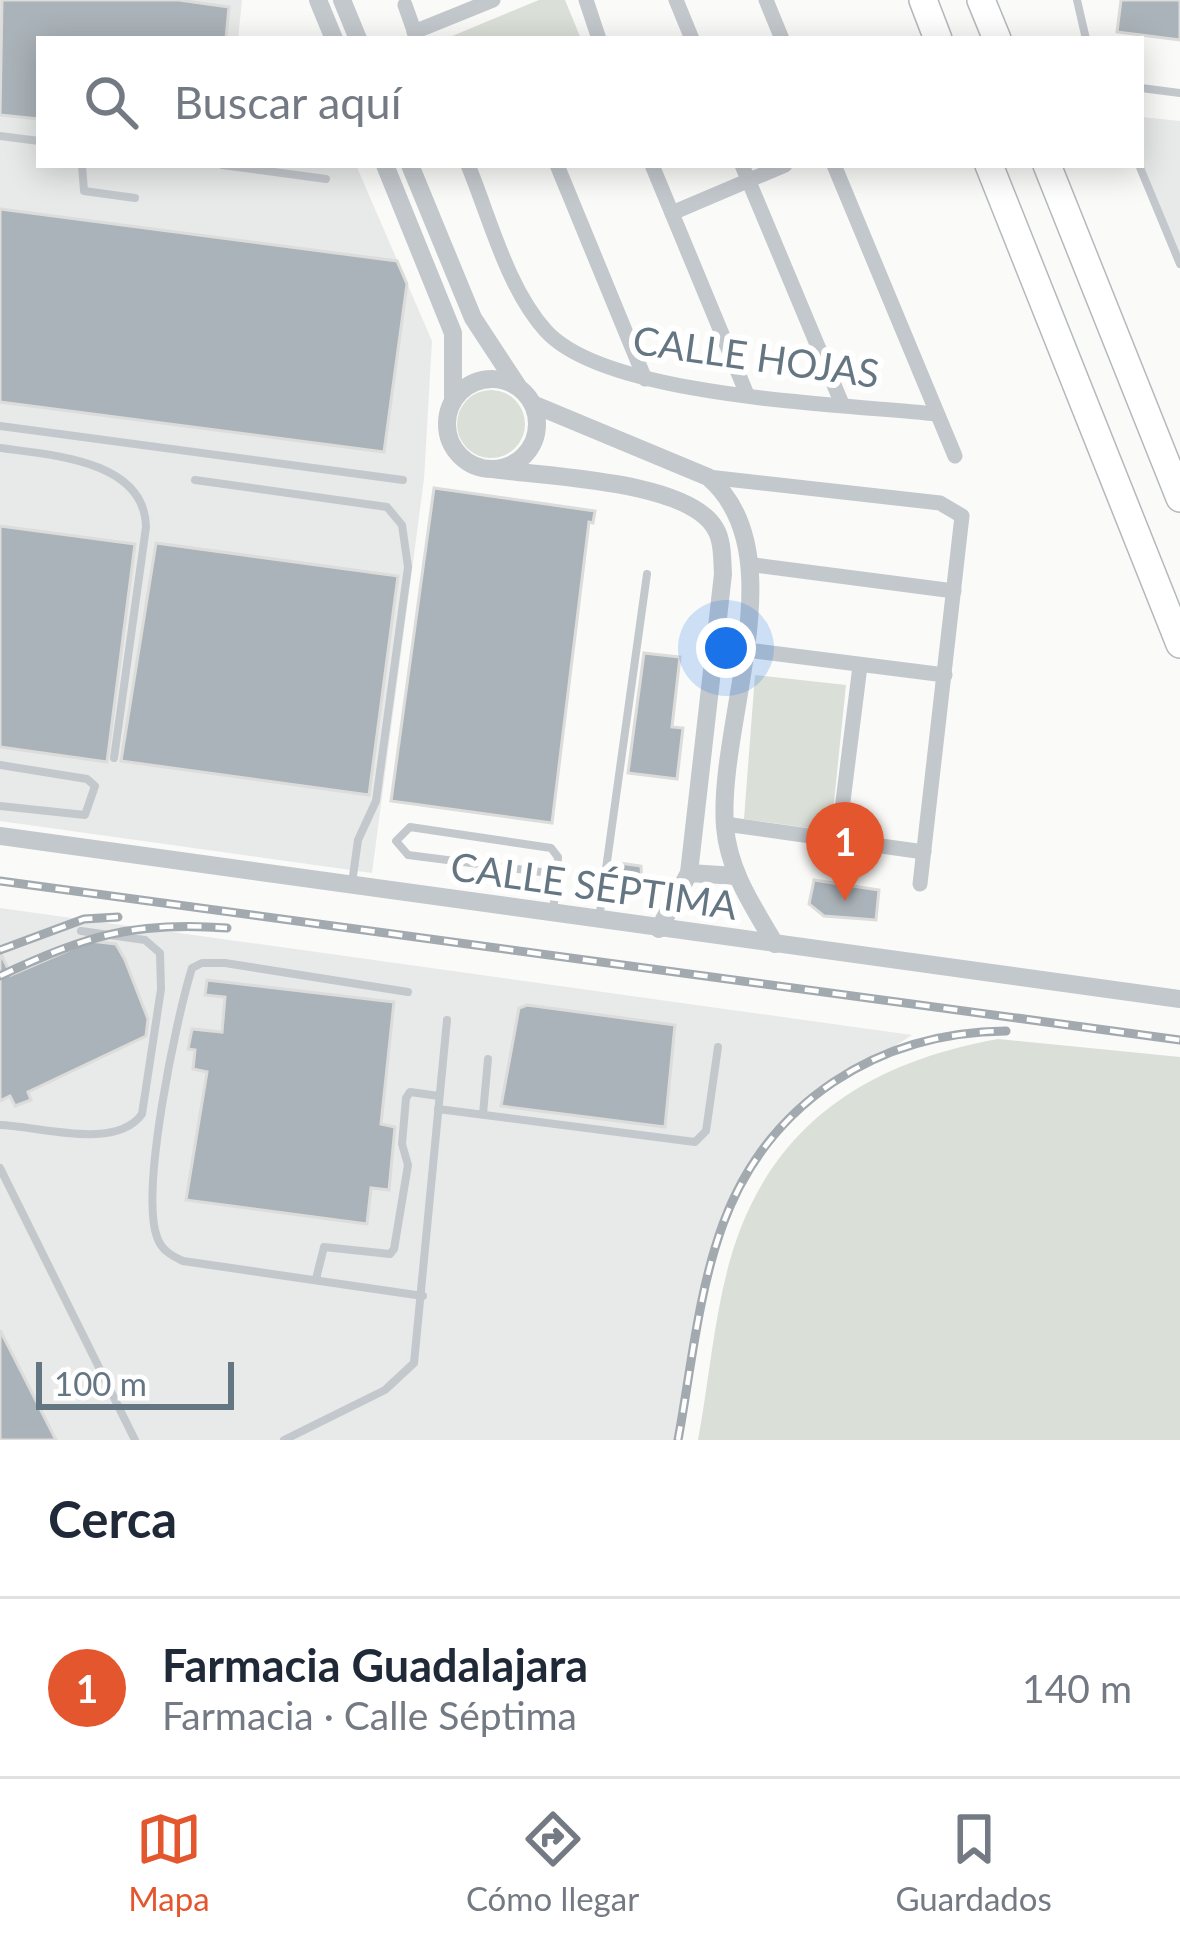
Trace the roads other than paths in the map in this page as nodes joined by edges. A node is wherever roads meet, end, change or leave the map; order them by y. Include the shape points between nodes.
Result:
1 (318, 0) edge
2 (342, 0) edge
3 (493, 0) edge
4 (586, 0) edge
5 (676, 0) edge
6 (766, 0) edge
7 (923, 0) edge
8 (981, 0) edge
9 (1068, 0) edge
10 (1078, 0) edge
11 (405, 5) dead end
12 (1080, 24) junction
13 (333, 36) edge
14 (357, 36) edge
15 (415, 36) edge
16 (598, 36) edge
17 (691, 36) edge
18 (781, 36) edge
19 (937, 36) edge
20 (996, 36) edge
21 (1085, 36) edge
22 (1144, 88) edge
23 (1180, 93) edge
24 (0, 136) edge
25 (36, 141) edge
26 (82, 168) edge
27 (244, 168) edge
28 (386, 168) edge
29 (411, 168) edge
30 (469, 168) edge
31 (558, 168) edge
32 (653, 168) edge
33 (835, 168) edge
34 (990, 168) edge
35 (1048, 168) edge
36 (1140, 168) edge
37 (745, 172) edge
38 (326, 179) dead end
39 (135, 198) dead end
40 (672, 213) junction
41 (1180, 264) edge
42 (645, 379) junction
43 (517, 385) junction
44 (746, 392) junction
45 (453, 401) junction
46 (842, 404) junction
47 (535, 405) junction
48 (936, 414) junction
49 (0, 426) edge
50 (0, 448) edge
51 (955, 456) dead end
52 (493, 470) junction
53 (709, 477) junction
54 (195, 480) dead end
55 (403, 480) dead end
56 (1180, 497) edge
57 (754, 565) junction
58 (647, 574) dead end
59 (954, 591) junction
60 (1180, 644) edge
61 (716, 646) junction
62 (742, 650) junction
63 (860, 666) junction
64 (944, 675) junction
65 (114, 758) dead end
66 (0, 765) edge
67 (0, 806) edge
68 (725, 824) junction
69 (0, 836) edge
70 (838, 841) junction
71 (924, 852) junction
72 (689, 873) junction
73 (556, 874) junction
74 (736, 876) junction
75 (920, 884) dead end
76 (352, 885) junction
77 (553, 914) junction
78 (598, 920) junction
79 (659, 929) junction
80 (81, 931) dead end
81 (775, 944) junction
82 (408, 992) dead end
83 (1180, 999) edge
84 (446, 1020) dead end
85 (718, 1047) dead end
86 (488, 1059) dead end
87 (439, 1096) junction
88 (438, 1109) junction
89 (483, 1114) junction
90 (0, 1125) edge
91 (0, 1168) edge
92 (316, 1279) junction
93 (423, 1296) junction
94 (135, 1440) edge
95 (284, 1440) edge

1 - 13 street
2 - 14 street
3 - 15 street
4 - 16 street
5 - 17 street
6 - 18 street
7 - 19 highway
8 - 20 highway
9 - 12 lane
10 - 12 lane
11 - 15 street
12 - 21 lane
22 - 23 lane
24 - 25 lane
26 - 39 lane via 84,191
27 - 38 lane
28 - 45 street via 453,333
29 - 43 street via 472,318
30 - 42 street, CALLE HOJAS via 539,323 590,364
31 - 42 street
32 - 40 street
33 - 48 street
34 - 60 highway
35 - 56 highway
36 - 41 lane
37 - 40 street
37 - 46 street
40 - 44 street
42 - 44 street, CALLE HOJAS
43 - 45 street via 482,379
43 - 47 street
44 - 46 street, CALLE HOJAS
45 - 52 street via 453,447
46 - 48 street, CALLE HOJAS
47 - 52 street via 531,448
47 - 53 street
48 - 51 street
49 - 55 lane
50 - 65 lane via 87,465 142,497 146,526
52 - 61 street via 653,492 693,506 717,531 722,554
53 - 57 street via 742,515
53 - 59 street via 958,510
54 - 76 lane via 387,507 402,525 408,567 380,778
57 - 59 street
57 - 62 street
58 - 78 lane
59 - 64 street
61 - 62 street
61 - 72 street
62 - 63 street
62 - 68 street
63 - 64 street
63 - 70 street
64 - 71 street
66 - 67 lane via 95,786 85,815
68 - 70 street
68 - 74 street
69 - 76 street, CALLE SÉPTIMA
70 - 71 street
71 - 75 street
72 - 74 street
72 - 79 street
73 - 73 lane via 558,857 544,846 410,827 396,841 408,855
73 - 77 lane
74 - 81 street
76 - 77 street, CALLE SÉPTIMA
77 - 78 street, CALLE SÉPTIMA
78 - 79 street, CALLE SÉPTIMA
79 - 81 street, CALLE SÉPTIMA
80 - 90 lane via 145,940 160,953 142,1114 113,1133
81 - 83 street, CALLE SÉPTIMA
82 - 92 lane via 225,964 192,968 177,1015 152,1208 157,1240 184,1261
84 - 87 lane
85 - 89 lane via 706,1131 695,1142
86 - 89 lane
87 - 88 lane
87 - 92 lane via 406,1098 407,1165 394,1249 324,1247
88 - 89 lane
88 - 93 lane
91 - 94 lane
92 - 93 lane
93 - 95 lane via 418,1348 405,1375

